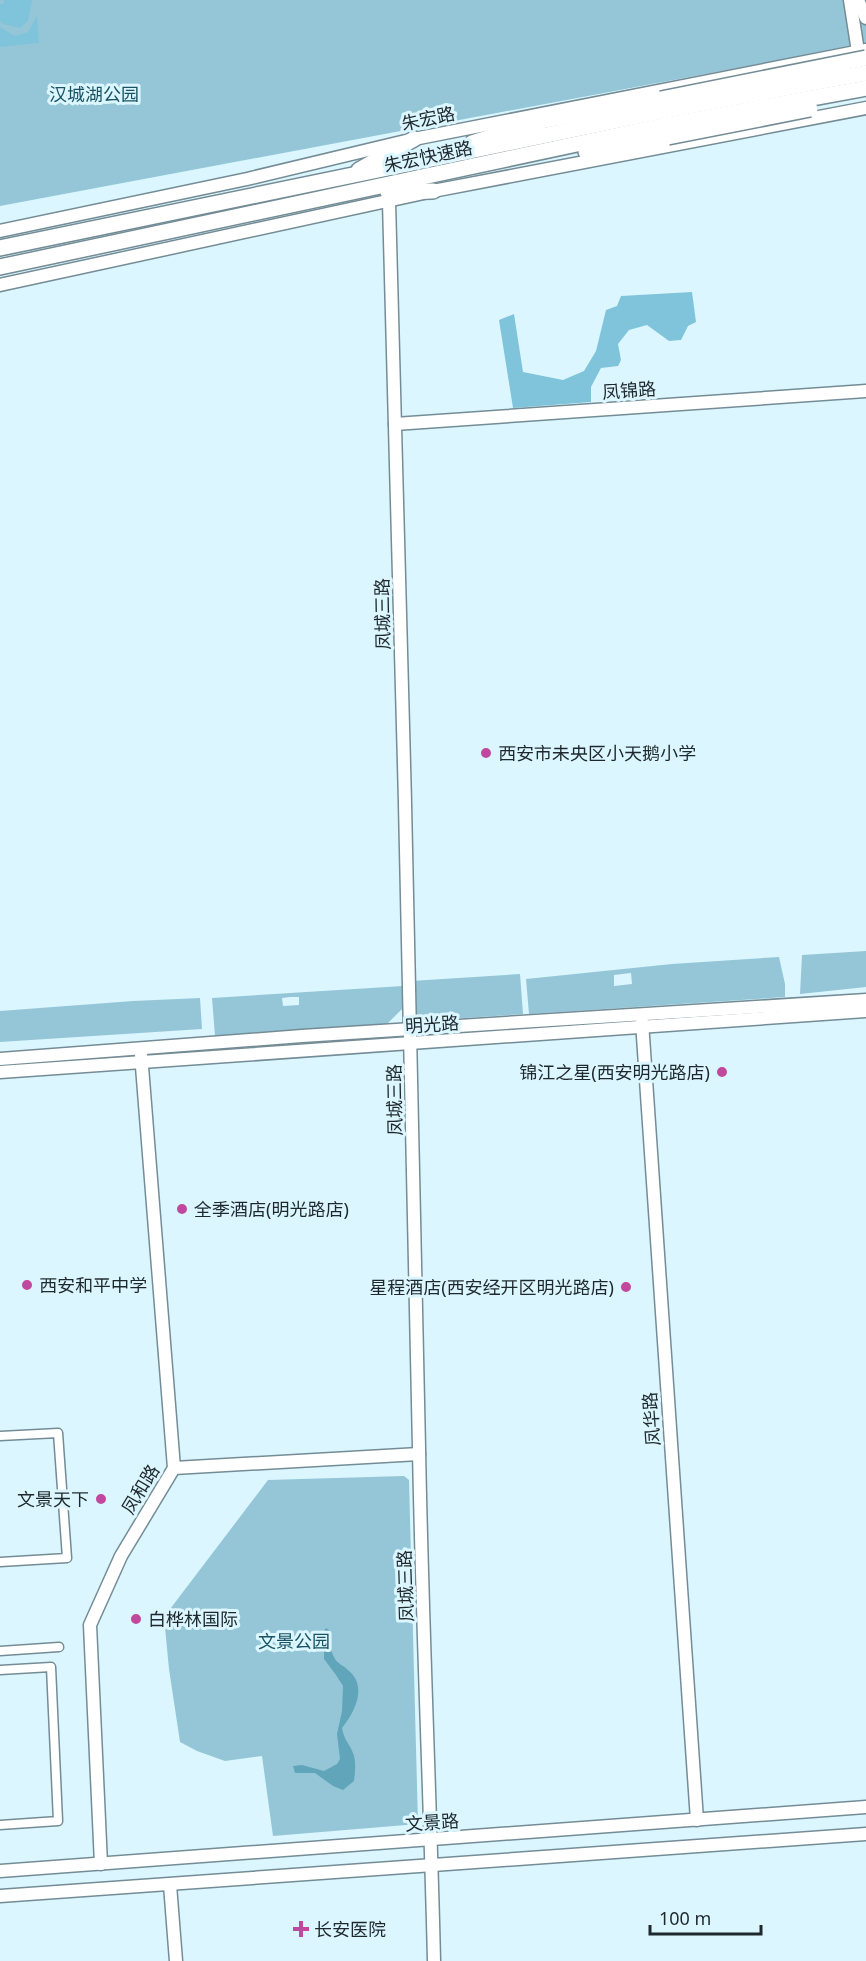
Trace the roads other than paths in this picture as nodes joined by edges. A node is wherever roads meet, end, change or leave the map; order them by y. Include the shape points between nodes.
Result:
1 (850, 0) edge
2 (858, 0) edge
3 (866, 18) edge
4 (864, 51) edge
5 (866, 73) edge
6 (866, 88) edge
7 (866, 98) edge
8 (866, 108) edge
9 (665, 118) junction
10 (414, 139) junction
11 (427, 168) junction
12 (351, 175) junction
13 (433, 191) junction
14 (355, 192) junction
15 (389, 202) junction
16 (0, 231) edge
17 (0, 248) edge
18 (0, 267) edge
19 (0, 285) edge
20 (866, 391) edge
21 (395, 424) junction
22 (866, 999) edge
23 (866, 1011) edge
24 (642, 1021) junction
25 (410, 1029) junction
26 (411, 1044) junction
27 (141, 1056) junction
28 (0, 1059) edge
29 (0, 1072) edge
30 (0, 1436) edge
31 (419, 1454) junction
32 (174, 1468) junction
33 (0, 1562) edge
34 (59, 1647) dead end
35 (0, 1651) edge
36 (0, 1670) edge
37 (866, 1807) edge
38 (697, 1820) junction
39 (0, 1825) edge
40 (866, 1834) edge
41 (432, 1840) junction
42 (101, 1864) junction
43 (432, 1864) junction
44 (0, 1871) edge
45 (170, 1885) junction
46 (0, 1896) edge
47 (176, 1961) edge
48 (434, 1961) edge

1 - 4 main road
2 - 3 main road
2 - 4 main road
4 - 8 main road
4 - 9 highway, bridge
4 - 10 main road, 朱宏路
5 - 9 highway, 朱宏快速路, bridge
6 - 9 highway, 朱宏快速路, bridge
7 - 9 highway, bridge
8 - 13 main road
9 - 11 highway, 朱宏快速路
9 - 11 highway via 549,158
10 - 12 highway
10 - 16 main road, 朱宏路 via 258,177
11 - 12 highway, 朱宏快速路
11 - 14 highway, 朱宏快速路
12 - 17 highway, 朱宏快速路
13 - 14 highway
13 - 15 main road
14 - 18 highway, 朱宏快速路
15 - 19 main road
15 - 21 main road, 凤城三路
20 - 21 main road, 凤锦路
21 - 25 main road, 凤城三路
22 - 24 main road, 明光路
23 - 24 main road, 明光路
24 - 25 main road, 明光路
24 - 26 main road, 明光路
24 - 38 main road, 凤华路
25 - 26 main road, 凤城三路
25 - 27 main road, 明光路
26 - 27 main road, 明光路
26 - 31 main road, 凤城三路
27 - 28 main road, 明光路
27 - 29 main road, 明光路
27 - 32 main road, 凤和路
30 - 33 street via 58,1432 67,1558
31 - 32 main road
31 - 41 main road, 凤城三路
32 - 42 main road, 凤和路 via 121,1556 90,1625
34 - 35 street
36 - 39 street via 51,1667 58,1821
37 - 38 main road, 文景路
38 - 41 main road, 文景路
40 - 43 main road
41 - 42 main road, 文景路
41 - 43 main road, 凤城三路
42 - 44 main road, 文景路
43 - 45 main road
43 - 48 main road, 凤城三路
45 - 46 main road
45 - 47 main road

